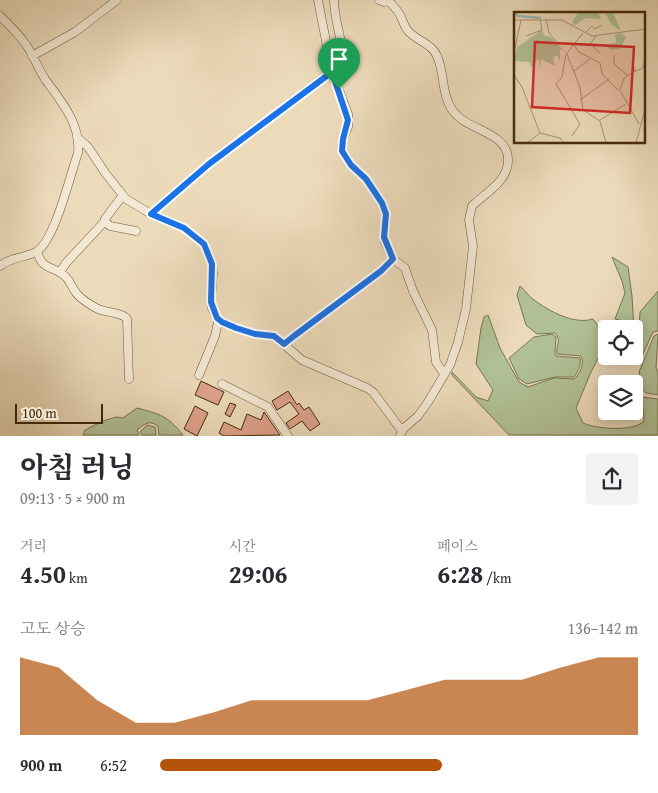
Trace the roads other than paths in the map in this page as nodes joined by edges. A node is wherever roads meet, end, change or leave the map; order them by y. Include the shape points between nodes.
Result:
1 (117, 0) edge
2 (318, 0) edge
3 (334, 0) edge
4 (379, 0) edge
5 (388, 0) edge
6 (0, 16) edge
7 (32, 56) junction
8 (332, 72) junction
9 (77, 137) junction
10 (123, 195) junction
11 (151, 214) junction
12 (105, 221) junction
13 (136, 231) dead end
14 (38, 251) junction
15 (393, 259) junction
16 (0, 266) edge
17 (60, 272) junction
18 (220, 320) junction
19 (284, 344) junction
20 (444, 374) junction
21 (200, 375) dead end
22 (129, 380) dead end
23 (222, 384) dead end
24 (401, 433) edge
25 (288, 436) edge

1 - 7 lane via 74,32
2 - 8 lane
3 - 8 lane via 344,60
4 - 5 lane
5 - 20 lane via 409,32 430,46 437,55 446,96 453,111 468,124 497,138 508,158 500,180 470,211 473,246 466,310 450,366
6 - 7 lane via 23,40
7 - 9 lane via 66,109
8 - 11 lane via 209,164
8 - 15 lane via 348,120 342,151 382,203 386,214 384,237
9 - 10 lane
9 - 14 lane via 78,152 56,221
10 - 11 lane
10 - 12 lane
11 - 18 lane via 184,228 204,244 212,264 212,308
12 - 13 lane via 110,226
12 - 17 lane
14 - 16 lane via 10,259
14 - 17 lane via 42,263
15 - 19 lane
15 - 20 lane via 405,268 412,291 430,324 436,362
17 - 22 lane via 86,302 128,319
18 - 19 lane via 255,334 274,336
18 - 21 lane
19 - 24 lane via 302,360 373,392
20 - 24 lane via 418,416
23 - 25 lane via 268,406

